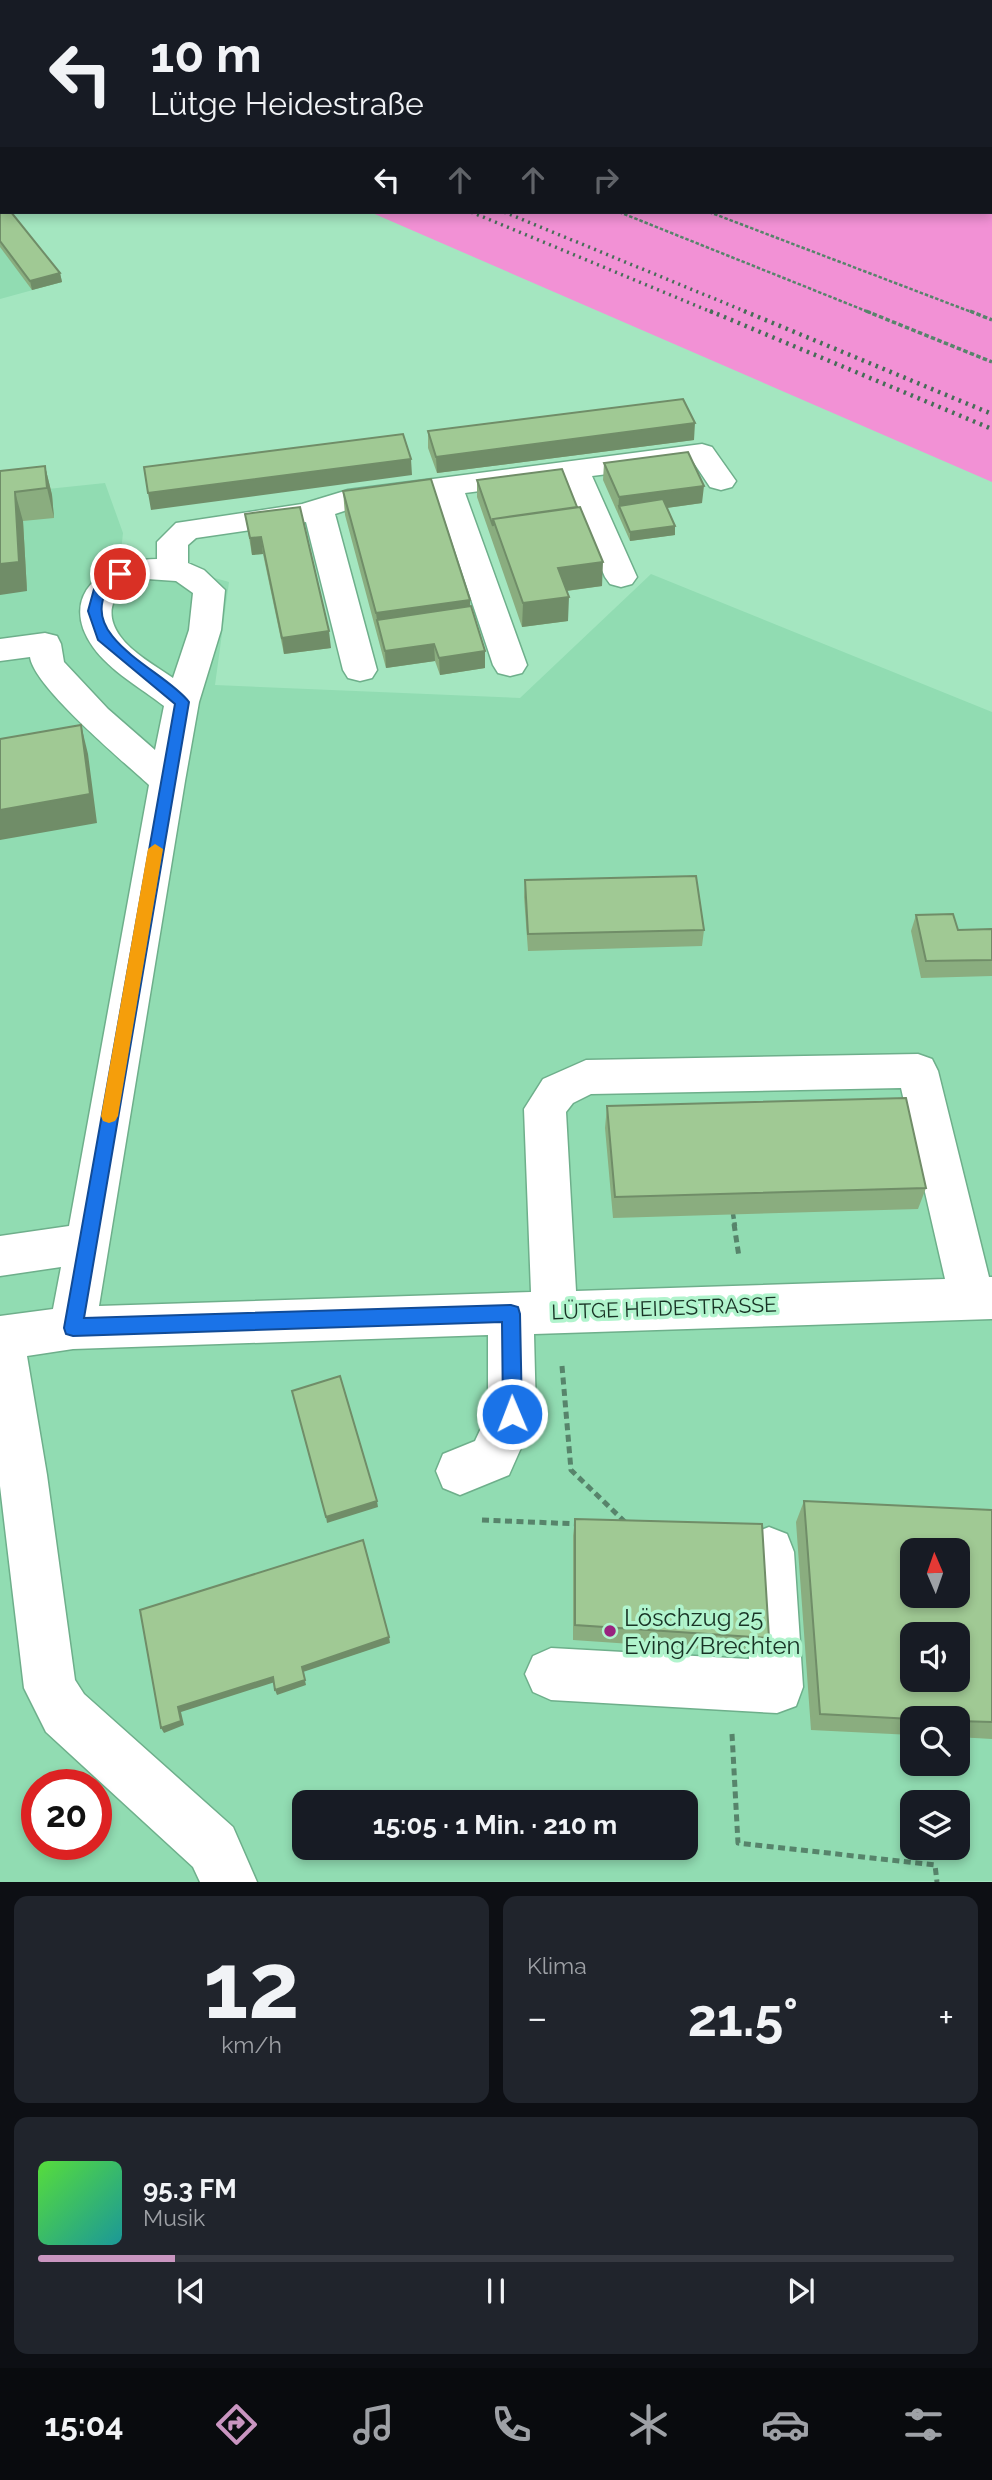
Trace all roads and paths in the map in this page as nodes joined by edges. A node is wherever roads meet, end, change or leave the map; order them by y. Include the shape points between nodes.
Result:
1 (624, 214) edge
2 (714, 214) edge
3 (992, 320) edge
4 (992, 362) edge
5 (574, 470) junction
6 (721, 481) dead end
7 (448, 486) junction
8 (318, 509) junction
9 (172, 570) junction
10 (621, 576) dead end
11 (0, 650) edge
12 (510, 665) dead end
13 (360, 670) dead end
14 (182, 702) junction
15 (167, 780) junction
16 (733, 1214) edge
17 (88, 1243) junction
18 (0, 1256) edge
19 (739, 1257) dead end
20 (982, 1298) edge
21 (532, 1312) junction
22 (73, 1328) junction
23 (1, 1337) edge
24 (562, 1361) dead end
25 (460, 1471) dead end
26 (482, 1520) dead end
27 (589, 1525) edge
28 (616, 1526) edge
29 (769, 1552) dead end
30 (551, 1674) dead end
31 (729, 1684) junction
32 (229, 1881) edge
33 (937, 1881) edge

1 - 4 path
2 - 3 path
5 - 6 street via 702,453
5 - 7 street
5 - 10 street
7 - 8 street via 348,499
7 - 12 street
8 - 9 street via 187,530 173,541
8 - 13 street
9 - 14 street via 186,573 209,590 205,630
9 - 14 street via 151,567 120,574 101,589 95,611 105,640
11 - 15 street via 45,644 48,665 96,717
14 - 15 street
15 - 17 street
16 - 19 path
17 - 18 street
17 - 22 street
20 - 21 street, LÜTGE HEIDESTRASSE
20 - 21 street via 918,1071 586,1077 558,1091 545,1108
21 - 22 street, LÜTGE HEIDESTRASSE
21 - 25 street via 512,1414 492,1458
22 - 23 street, LÜTGE HEIDESTRASSE
23 - 32 street via 50,1688 65,1713 213,1847
24 - 28 path via 571,1470 630,1527
26 - 27 path
29 - 31 street via 777,1686
30 - 31 street
31 - 33 path via 738,1843 935,1865

